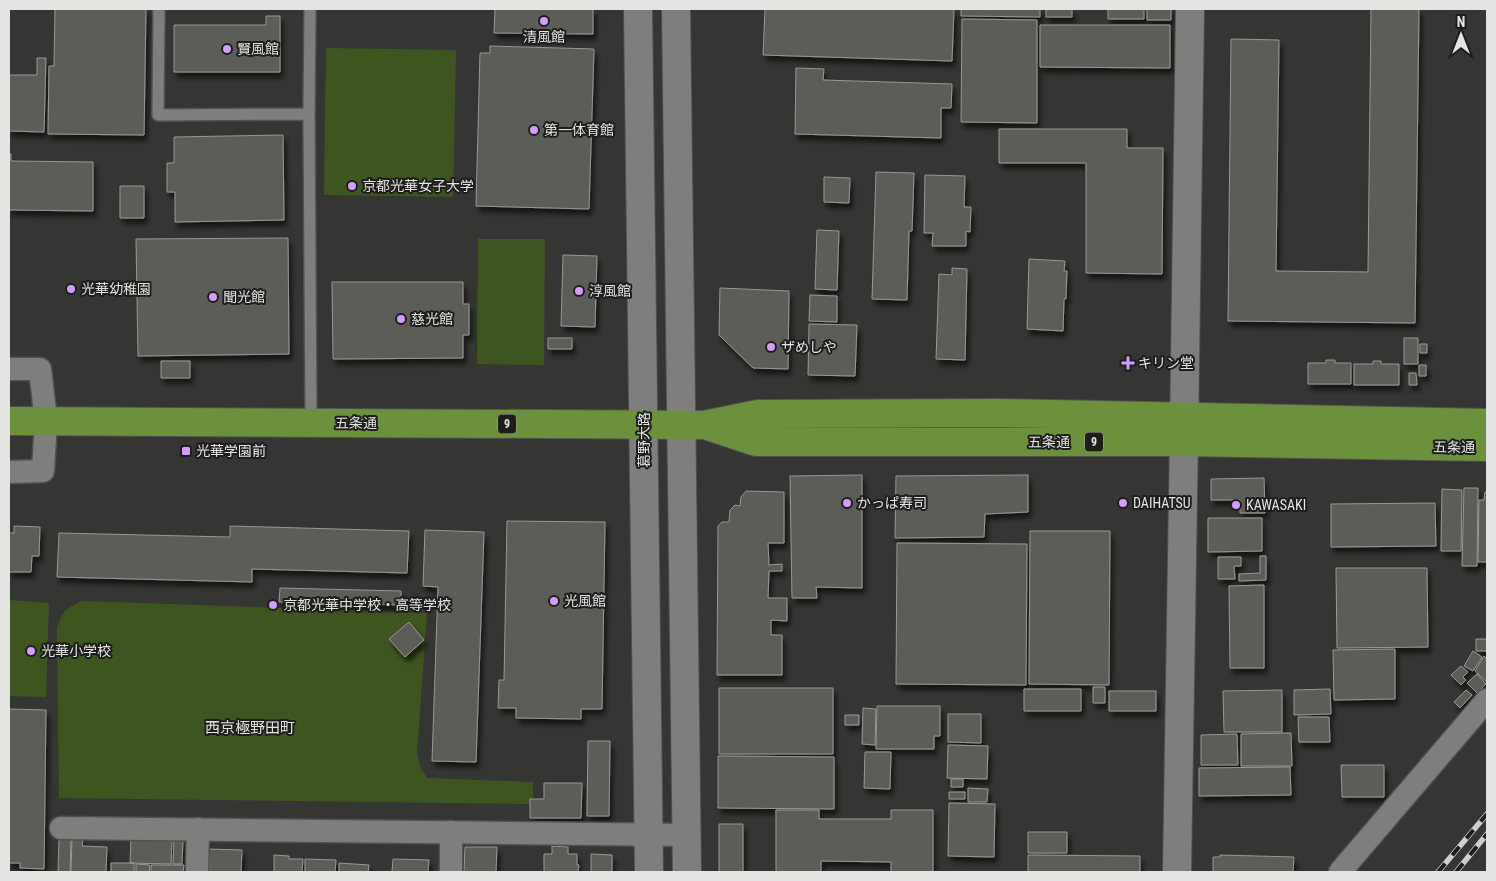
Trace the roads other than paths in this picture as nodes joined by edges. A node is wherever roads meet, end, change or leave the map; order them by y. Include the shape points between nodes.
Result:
1 (159, 9) edge
2 (310, 9) edge
3 (638, 9) edge
4 (676, 9) edge
5 (1190, 9) edge
6 (309, 114) junction
7 (9, 369) edge
8 (9, 421) edge
9 (46, 421) junction
10 (311, 423) junction
11 (1487, 423) edge
12 (644, 424) junction
13 (693, 425) junction
14 (1184, 429) junction
15 (1487, 447) edge
16 (9, 472) edge
17 (1487, 700) edge
18 (62, 828) dead end
19 (198, 829) junction
20 (451, 832) junction
21 (649, 834) junction
22 (687, 835) junction
23 (197, 872) edge
24 (451, 872) edge
25 (649, 872) edge
26 (687, 872) edge
27 (1177, 872) edge
28 (1340, 872) edge

1 - 6 lane via 158,115
2 - 6 lane
3 - 12 street, 葛野大路
4 - 13 street
5 - 14 street
6 - 10 lane
7 - 9 street via 40,369
8 - 9 highway, 五条通 / 9
9 - 10 highway, 五条通 / 9
9 - 16 street via 43,471
10 - 12 highway, 五条通 / 9
11 - 14 highway, 五条通 / 9
12 - 13 highway, 五条通 / 9
12 - 21 street, 葛野大路
13 - 14 highway, 五条通 / 9 via 758,414 998,413
13 - 22 street
14 - 15 highway, 五条通 / 9
14 - 27 street
17 - 28 street
18 - 19 street
19 - 20 street
19 - 23 street
20 - 21 street
20 - 24 street
21 - 22 street
21 - 25 street, 葛野大路
22 - 26 street

